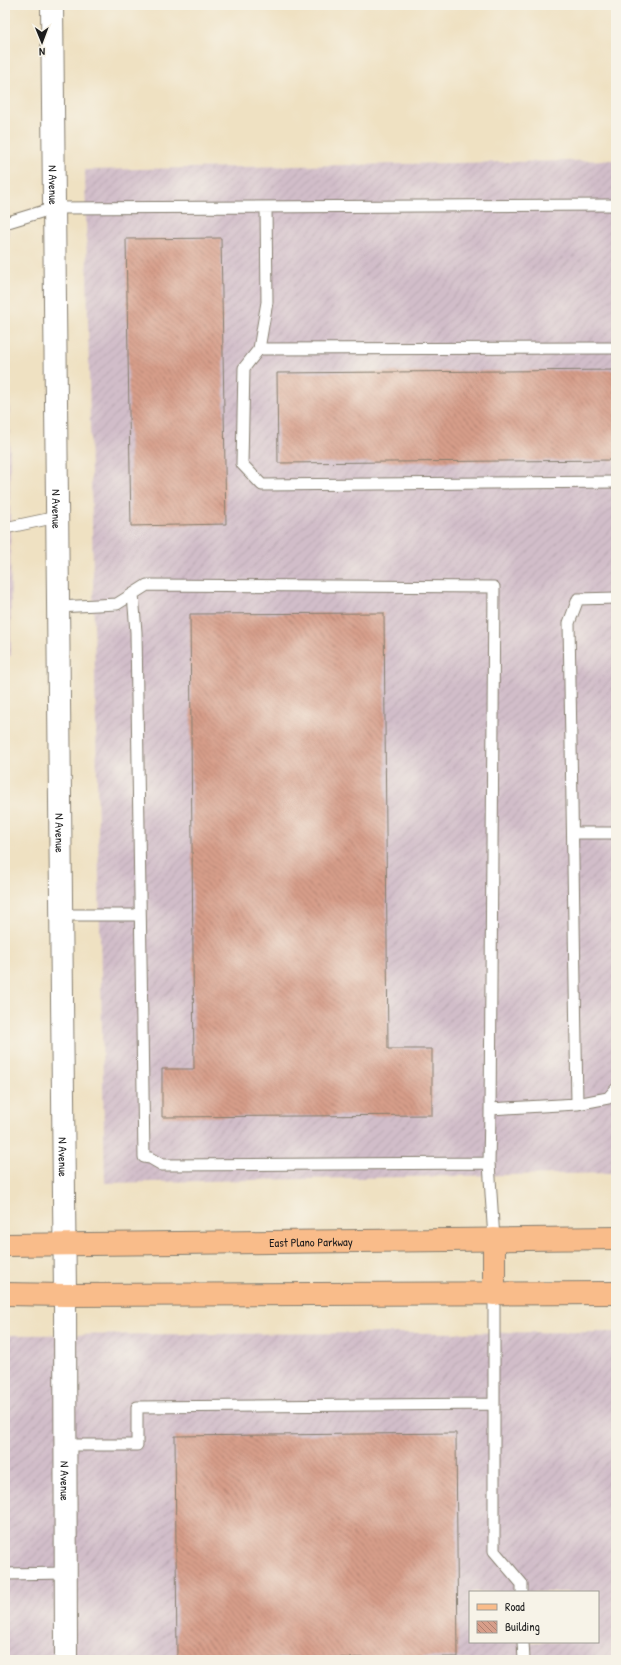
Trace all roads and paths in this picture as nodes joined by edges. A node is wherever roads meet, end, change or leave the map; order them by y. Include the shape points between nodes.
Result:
1 (52, 5) edge
2 (616, 205) edge
3 (266, 207) junction
4 (54, 208) junction
5 (5, 223) edge
6 (616, 348) edge
7 (259, 349) junction
8 (616, 482) edge
9 (57, 517) junction
10 (5, 528) edge
11 (133, 594) junction
12 (616, 598) edge
13 (58, 607) junction
14 (573, 833) junction
15 (616, 833) edge
16 (60, 915) junction
17 (140, 915) junction
18 (616, 1089) edge
19 (577, 1104) junction
20 (490, 1109) junction
21 (488, 1163) junction
22 (616, 1238) edge
23 (494, 1239) junction
24 (64, 1244) junction
25 (5, 1245) edge
26 (616, 1293) edge
27 (5, 1294) edge
28 (494, 1294) junction
29 (65, 1295) junction
30 (493, 1404) junction
31 (66, 1445) junction
32 (66, 1573) junction
33 (5, 1574) edge
34 (522, 1591) edge
35 (523, 1643) edge
36 (66, 1660) edge
37 (524, 1660) edge

1 - 4 street, N Avenue
2 - 3 lane
3 - 4 lane
3 - 7 lane via 267,302
4 - 5 lane
4 - 9 street, N Avenue
6 - 7 lane
7 - 8 lane via 244,368 242,464 262,485
9 - 10 lane
9 - 13 street, N Avenue
11 - 13 lane via 117,604
11 - 17 lane via 136,632
11 - 20 lane via 147,585 494,587
12 - 14 lane via 578,599 569,623
13 - 16 street, N Avenue
14 - 15 lane
14 - 19 lane
16 - 17 lane
16 - 24 street, N Avenue
17 - 21 lane via 144,1157 162,1165
18 - 19 lane via 608,1098
19 - 20 lane
20 - 21 lane
21 - 23 lane
22 - 23 main road, East Plano Parkway
23 - 24 main road, East Plano Parkway
23 - 28 main road
24 - 25 main road, East Plano Parkway
24 - 29 street, N Avenue
26 - 28 main road
27 - 29 main road
28 - 29 main road
28 - 30 lane
29 - 31 street, N Avenue
30 - 31 lane via 137,1407 137,1445
30 - 34 lane via 494,1551 522,1584
31 - 32 street, N Avenue
32 - 33 lane
32 - 36 street, N Avenue
35 - 37 lane

